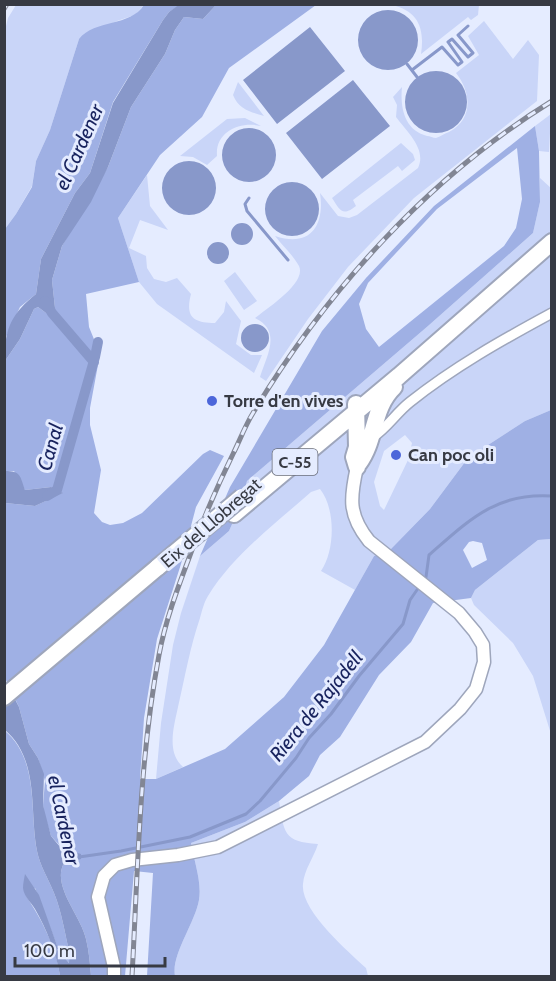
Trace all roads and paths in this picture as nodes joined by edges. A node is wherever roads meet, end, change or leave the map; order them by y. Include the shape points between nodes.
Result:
1 (552, 233) edge
2 (552, 243) edge
3 (552, 313) edge
4 (397, 371) junction
5 (356, 411) junction
6 (324, 432) junction
7 (372, 435) junction
8 (355, 462) junction
9 (157, 573) junction
10 (64, 652) junction
11 (4, 697) edge
12 (4, 706) edge
13 (114, 976) edge

1 - 4 highway, Eix del Llobregat / C-55
2 - 4 highway, Eix del Llobregat / C-55
3 - 7 street via 475,355 408,404 381,432
4 - 5 highway via 357,403
4 - 6 highway, Eix del Llobregat / C-55
4 - 7 highway via 397,385 379,408
5 - 6 highway via 347,411
5 - 7 highway via 361,412
5 - 8 highway
6 - 8 highway via 340,436
6 - 9 highway, Eix del Llobregat / C-55, bridge via 242,497
6 - 9 highway, Eix del Llobregat / C-55 via 234,514
7 - 8 highway via 363,457
8 - 13 street via 351,499 354,517 364,535 459,614 483,645 484,662 476,689 460,710 425,742 218,847 115,865 104,876 98,897
9 - 10 highway, Eix del Llobregat / C-55
10 - 11 highway, C-55
10 - 12 highway, C-55

